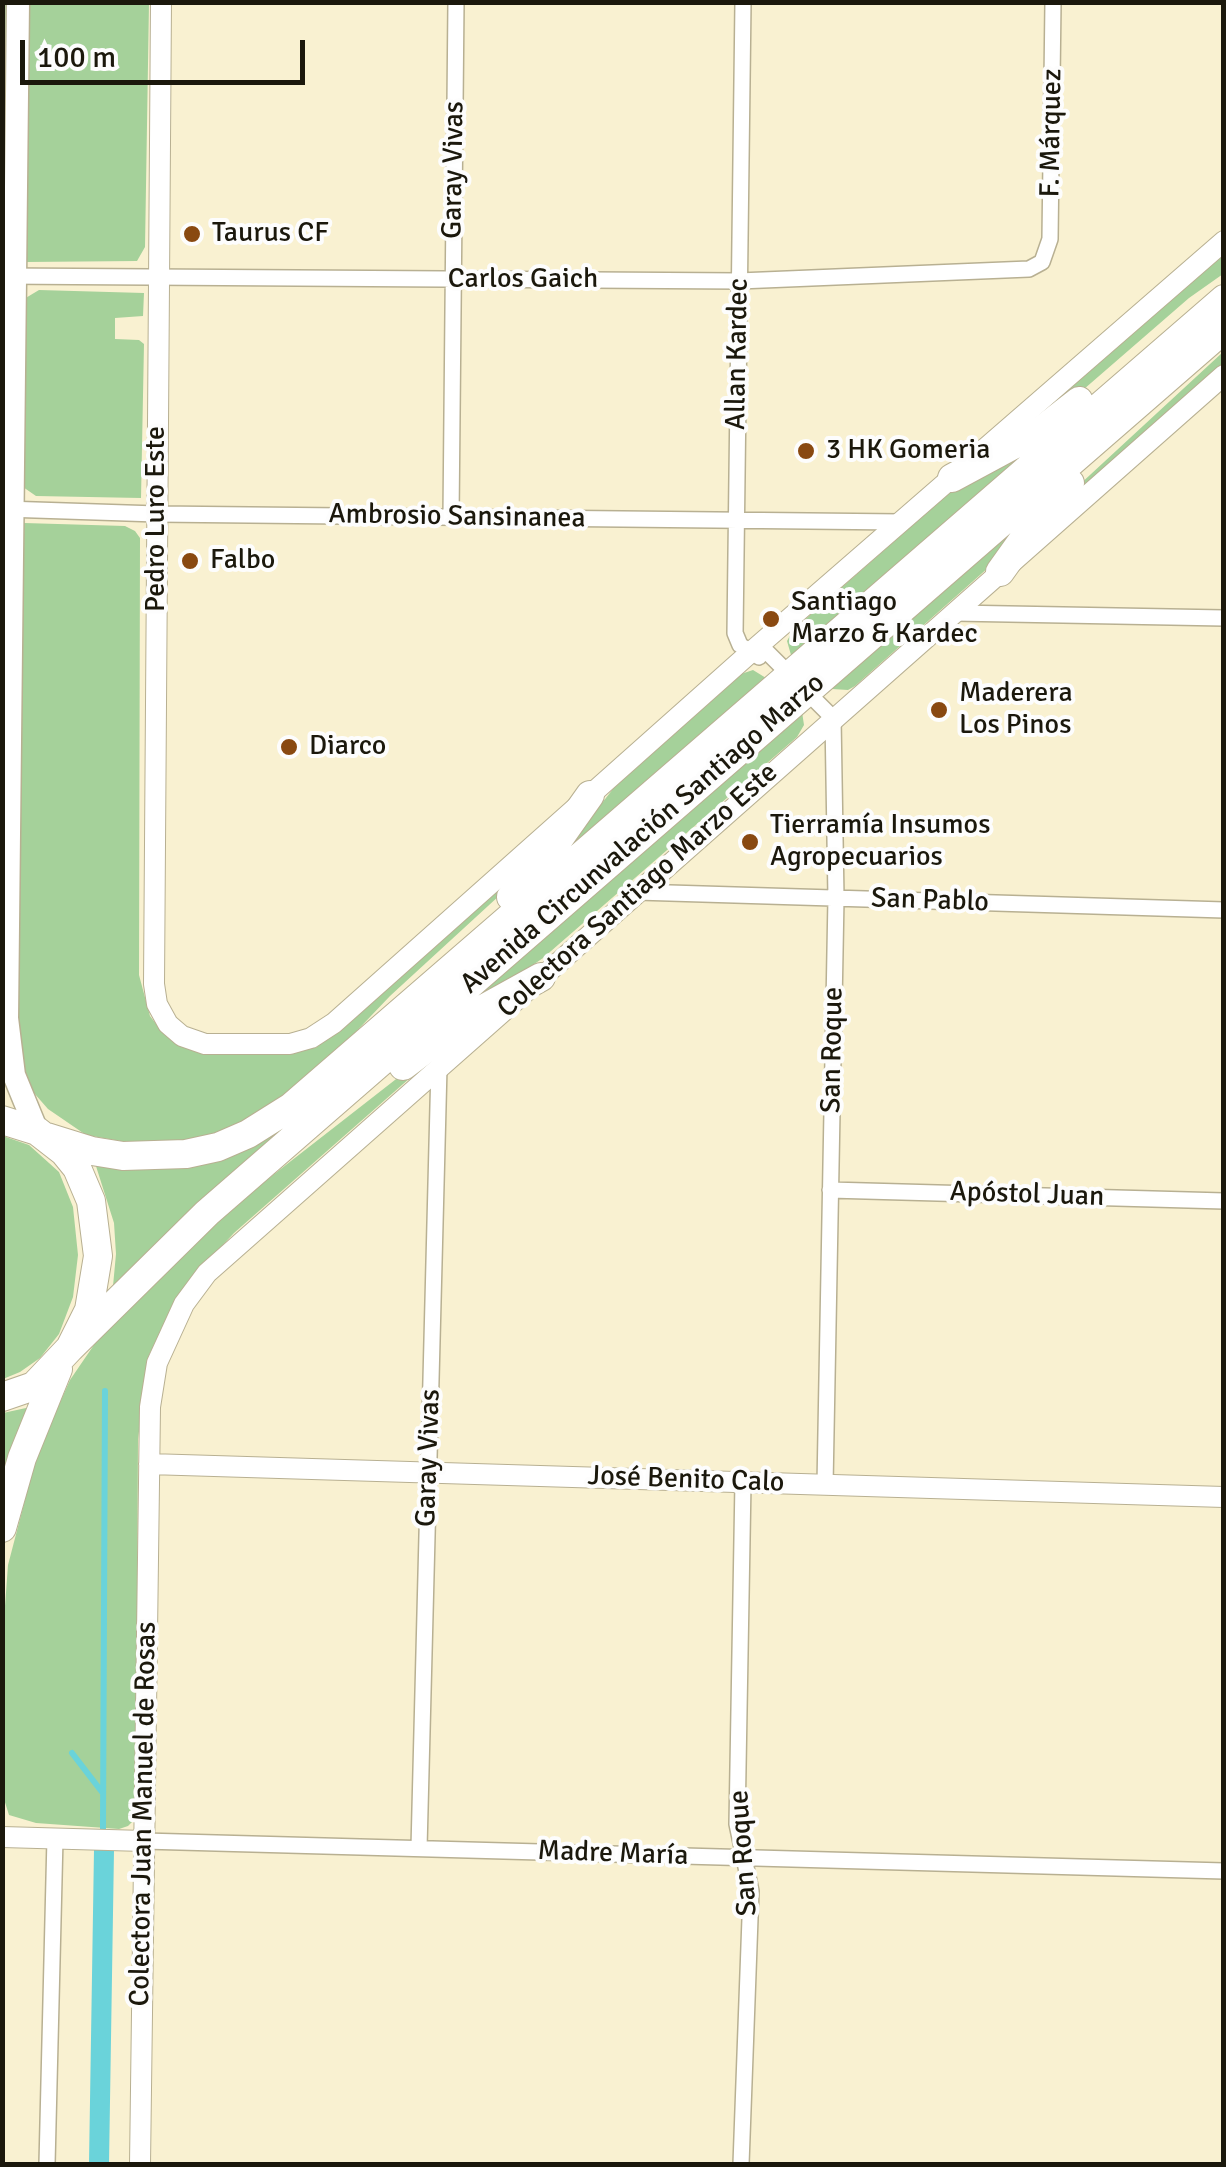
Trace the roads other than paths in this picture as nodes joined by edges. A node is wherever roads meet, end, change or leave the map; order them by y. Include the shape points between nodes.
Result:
1 (18, 2) edge
2 (160, 2) edge
3 (456, 2) edge
4 (743, 2) edge
5 (1053, 2) edge
6 (1224, 242) edge
7 (1042, 262) joint
8 (8, 276) edge
9 (159, 277) junction
10 (453, 279) junction
11 (739, 281) junction
12 (1224, 284) edge
13 (1224, 299) edge
14 (1224, 329) edge
15 (1224, 337) edge
16 (1224, 375) edge
17 (952, 478) junction
18 (7, 509) edge
19 (157, 514) junction
20 (451, 517) junction
21 (736, 520) junction
22 (901, 522) junction
23 (1000, 572) junction
24 (955, 613) junction
25 (1224, 618) edge
26 (755, 648) junction
27 (799, 684) junction
28 (832, 718) junction
29 (590, 796) junction
30 (637, 892) junction
31 (836, 898) junction
32 (1224, 910) edge
33 (540, 977) junction
34 (439, 1067) junction
35 (333, 1074) junction
36 (2, 1120) edge
37 (42, 1134) junction
38 (266, 1162) junction
39 (830, 1190) junction
40 (1224, 1201) edge
41 (66, 1353) junction
42 (2, 1397) edge
43 (149, 1464) junction
44 (428, 1472) junction
45 (743, 1482) junction
46 (825, 1485) junction
47 (1224, 1497) edge
48 (2, 1528) edge
49 (2, 1837) edge
50 (55, 1838) junction
51 (144, 1840) junction
52 (419, 1848) junction
53 (744, 1858) junction
54 (1224, 1871) edge
55 (47, 2164) edge
56 (140, 2164) edge
57 (740, 2164) edge

1 - 8 main road
2 - 9 street, Pedro Luro Este
3 - 10 street, Garay Vivas
4 - 11 street, Allan Kardec
5 - 7 street, F. Márquez via 1050,240
6 - 17 street
7 - 11 street, Carlos Gaich via 1022,271
8 - 9 street, Carlos Gaich
8 - 18 main road
9 - 10 street, Carlos Gaich
9 - 19 street, Pedro Luro Este
10 - 11 street, Carlos Gaich
10 - 20 street, Garay Vivas
11 - 21 street, Allan Kardec
12 - 17 highway via 1051,424
13 - 27 highway, Avenida Circunvalación Santiago Marzo
14 - 27 highway, Avenida Circunvalación Santiago Marzo
15 - 23 highway via 1056,497
16 - 23 street, Colectora Santiago Marzo Este
17 - 22 street
18 - 19 street, Ambrosio Sansinanea
18 - 37 main road via 7,1028 14,1075
19 - 20 street, Ambrosio Sansinanea
19 - 29 street, Pedro Luro Este via 154,984 173,1030 217,1045 282,1045 317,1035
20 - 21 street, Ambrosio Sansinanea
21 - 22 street, Ambrosio Sansinanea
21 - 26 street, Allan Kardec via 735,633 740,645
22 - 26 street
23 - 24 street, Colectora Santiago Marzo Este
24 - 25 street
24 - 28 street, Colectora Santiago Marzo Este
26 - 27 street
26 - 29 street
27 - 28 street
27 - 35 highway, Avenida Circunvalación Santiago Marzo
27 - 38 highway, Avenida Circunvalación Santiago Marzo
28 - 30 street, Colectora Santiago Marzo Este
28 - 31 street, San Roque
29 - 35 highway via 530,878 401,996
30 - 31 street, San Pablo
30 - 33 street, Colectora Santiago Marzo Este
31 - 32 street, San Pablo
31 - 39 street, San Roque
33 - 34 street, Colectora Santiago Marzo Este
33 - 38 highway via 456,1025 346,1111
34 - 43 street, Colectora Santiago Marzo Este via 198,1283 157,1363
34 - 44 street, Garay Vivas
35 - 37 highway, Avenida Circunvalación Santiago Marzo via 263,1126 202,1151 123,1156
36 - 37 highway, Avenida Circunvalación Santiago Marzo
37 - 41 highway via 78,1168 96,1228 96,1284
38 - 41 highway, Avenida Circunvalación Santiago Marzo
39 - 40 street, Apóstol Juan
39 - 46 street, San Roque
41 - 42 highway, Avenida Circunvalación Santiago Marzo via 34,1386
41 - 48 highway via 22,1458
43 - 44 street, José Benito Calo
43 - 51 street, Colectora Juan Manuel de Rosas
44 - 45 street, José Benito Calo
44 - 52 street, Garay Vivas
45 - 46 street, José Benito Calo
45 - 53 street, San Roque via 738,1824
46 - 47 street, José Benito Calo
49 - 50 street, Madre María
50 - 51 street, Madre María
50 - 55 street
51 - 52 street, Madre María
51 - 56 street, Colectora Juan Manuel de Rosas
52 - 53 street, Madre María
53 - 54 street, Madre María
53 - 57 street, San Roque via 751,1891

